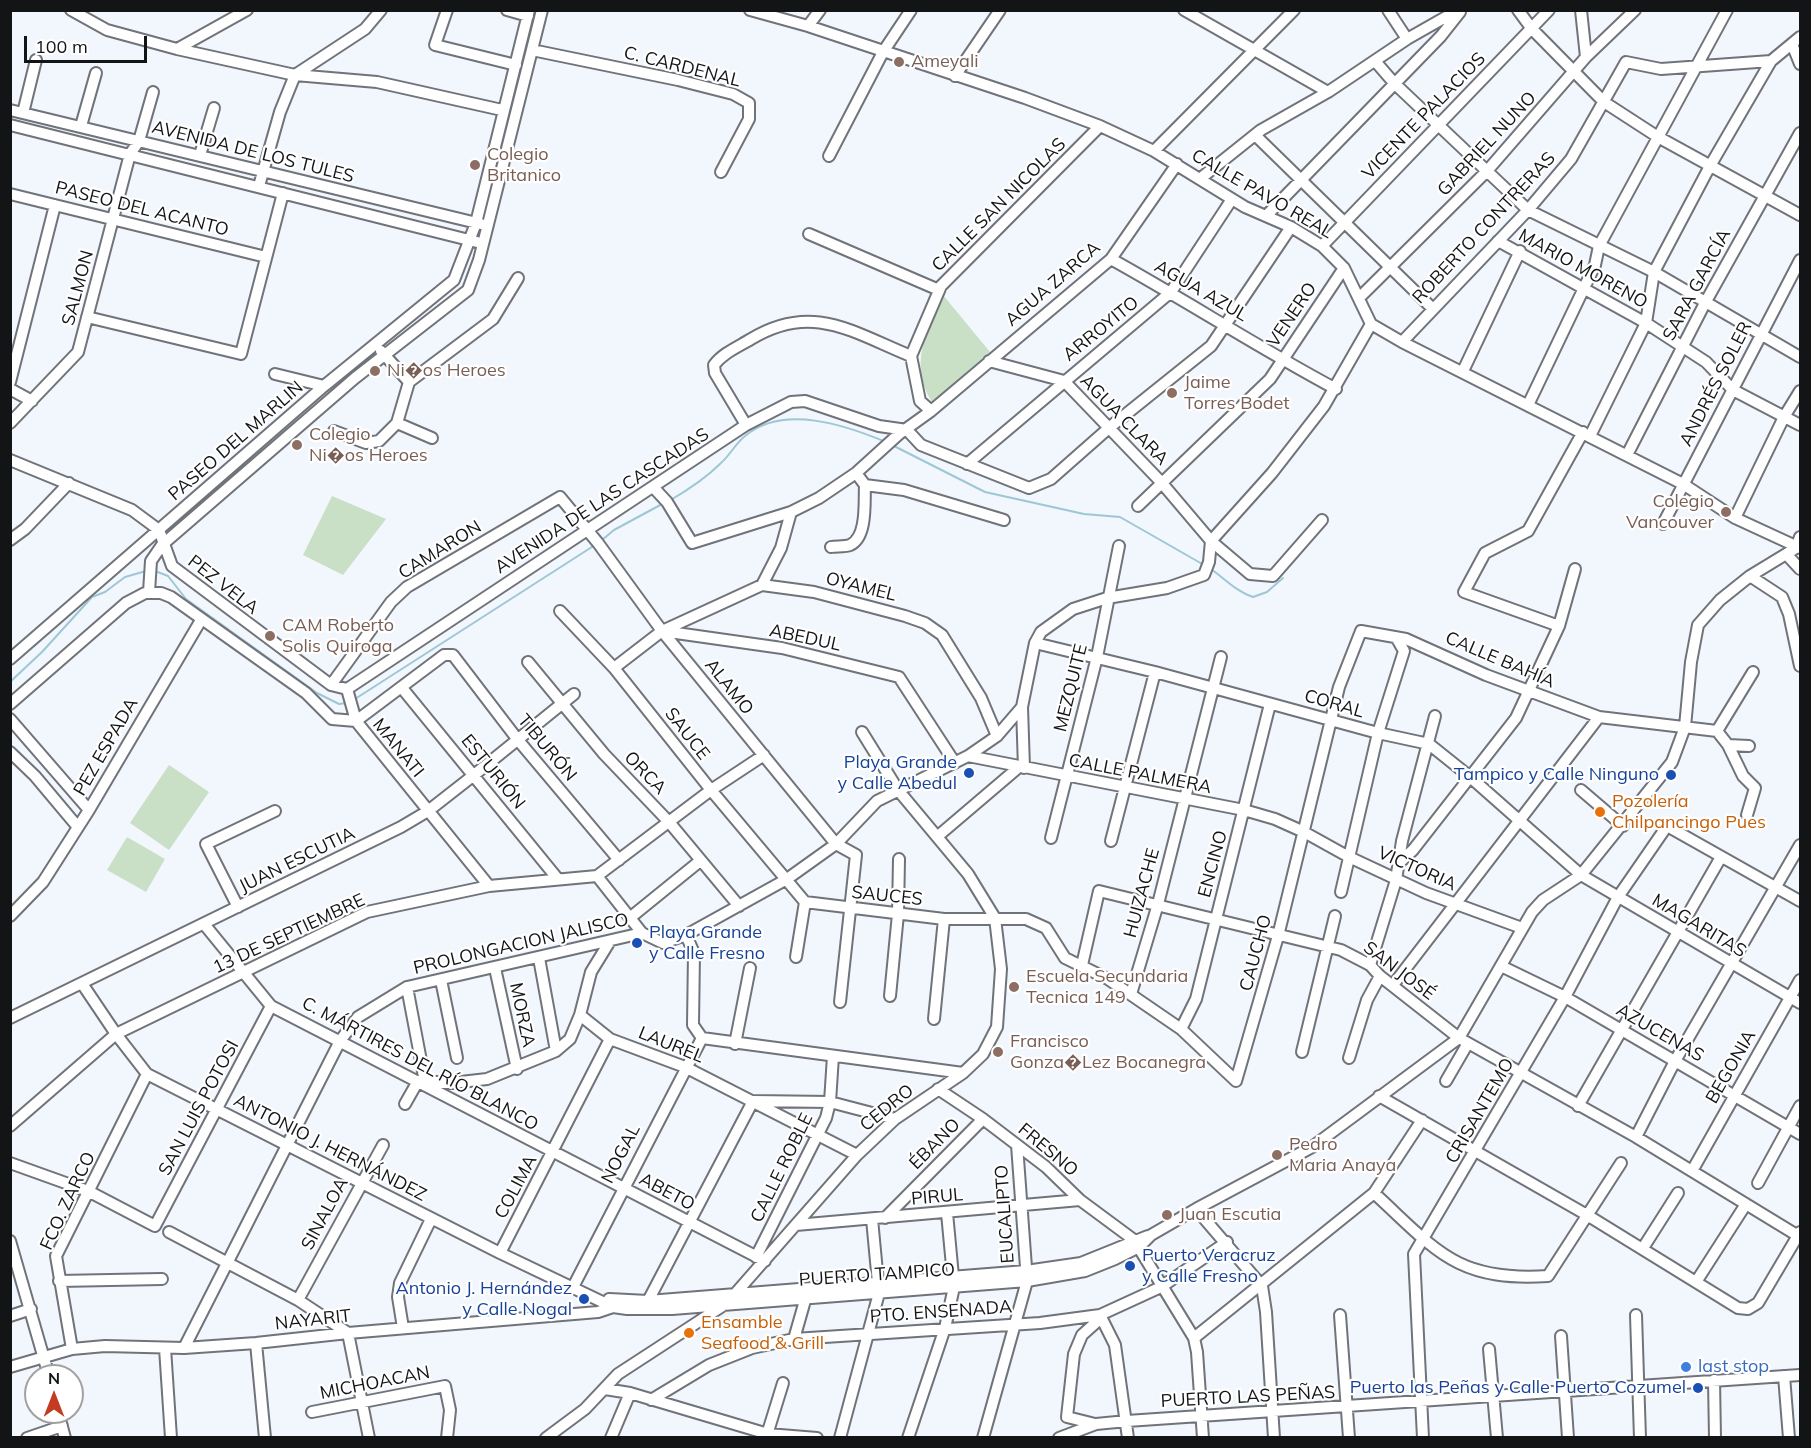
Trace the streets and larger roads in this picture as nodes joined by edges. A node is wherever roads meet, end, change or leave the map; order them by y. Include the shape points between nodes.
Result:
1 (71, 10) edge
2 (247, 10) edge
3 (381, 10) edge
4 (447, 10) edge
5 (507, 10) edge
6 (542, 10) edge
7 (750, 10) edge
8 (820, 10) edge
9 (910, 10) edge
10 (1000, 10) edge
11 (1184, 10) edge
12 (1293, 10) edge
13 (1388, 10) edge
14 (1459, 10) edge
15 (1518, 10) edge
16 (1549, 10) edge
17 (1581, 10) edge
18 (1635, 10) edge
19 (1727, 10) edge
20 (528, 13) edge
21 (808, 26) junction
22 (1532, 29) junction
23 (1407, 39) junction
24 (1796, 41) edge
25 (177, 50) junction
26 (532, 50) junction
27 (1252, 50) junction
28 (883, 52) junction
29 (1586, 57) junction
30 (36, 60) dead end
31 (1376, 61) junction
32 (1771, 61) junction
33 (1800, 64) edge
34 (516, 65) junction
35 (1694, 68) junction
36 (1576, 71) junction
37 (96, 73) dead end
38 (295, 75) junction
39 (955, 76) junction
40 (1394, 83) junction
41 (153, 92) dead end
42 (1328, 92) junction
43 (1604, 102) junction
44 (214, 108) dead end
45 (10, 110) edge
46 (502, 110) junction
47 (23, 113) junction
48 (10, 125) edge
49 (1441, 125) junction
50 (81, 126) junction
51 (1100, 126) junction
52 (1800, 133) edge
53 (1255, 135) junction
54 (1658, 137) junction
55 (139, 141) junction
56 (1154, 151) junction
57 (130, 154) junction
58 (200, 155) junction
59 (830, 156) dead end
60 (1177, 164) junction
61 (1710, 166) junction
62 (263, 171) junction
63 (1487, 171) junction
64 (721, 172) dead end
65 (1201, 178) junction
66 (1300, 179) junction
67 (259, 186) junction
68 (284, 193) junction
69 (10, 194) edge
70 (1765, 196) junction
71 (1232, 199) junction
72 (55, 205) junction
73 (1528, 210) junction
74 (1800, 215) edge
75 (1266, 216) junction
76 (113, 219) junction
77 (1343, 221) junction
78 (476, 223) junction
79 (488, 226) junction
80 (1291, 227) junction
81 (809, 234) dead end
82 (471, 240) junction
83 (1498, 241) junction
84 (483, 244) junction
85 (1322, 246) junction
86 (1599, 246) junction
87 (1520, 252) junction
88 (266, 257) junction
89 (1111, 259) junction
90 (1800, 260) edge
91 (1344, 268) junction
92 (1390, 268) junction
93 (1654, 272) junction
94 (518, 278) dead end
95 (939, 290) junction
96 (1582, 291) junction
97 (1171, 292) junction
98 (1360, 297) junction
99 (1705, 303) junction
100 (1433, 309) junction
101 (87, 317) junction
102 (1646, 323) junction
103 (1371, 324) junction
104 (1228, 325) junction
105 (1760, 334) junction
106 (1402, 342) junction
107 (375, 344) junction
108 (1683, 346) junction
109 (384, 355) junction
110 (911, 356) junction
111 (1800, 357) edge
112 (1281, 360) junction
113 (989, 361) junction
114 (1463, 371) junction
115 (275, 374) dead end
116 (1064, 381) junction
117 (10, 382) edge
118 (409, 382) junction
119 (324, 386) junction
120 (1336, 388) junction
121 (10, 389) edge
122 (1733, 390) junction
123 (1800, 391) edge
124 (32, 401) junction
125 (1528, 405) junction
126 (931, 411) junction
127 (1784, 417) junction
128 (10, 423) edge
129 (397, 423) junction
130 (746, 425) junction
131 (1800, 425) edge
132 (1110, 427) junction
133 (334, 431) dead end
134 (903, 432) junction
135 (1586, 434) junction
136 (432, 438) dead end
137 (259, 443) junction
138 (268, 454) junction
139 (1627, 455) junction
140 (10, 460) edge
141 (967, 464) junction
142 (856, 473) junction
143 (1161, 482) junction
144 (69, 483) junction
145 (1683, 484) junction
146 (865, 485) junction
147 (654, 488) junction
148 (1138, 506) dead end
149 (791, 512) junction
150 (1735, 518) junction
151 (1004, 520) dead end
152 (1322, 520) dead end
153 (1664, 524) dead end
154 (159, 530) junction
155 (587, 530) junction
156 (10, 540) edge
157 (1211, 541) junction
158 (162, 545) junction
159 (1119, 546) dead end
160 (831, 547) dead end
161 (1796, 547) edge
162 (1575, 568) dead end
163 (1800, 569) edge
164 (1750, 576) junction
165 (762, 585) junction
166 (149, 592) junction
167 (1107, 598) junction
168 (560, 611) dead end
169 (201, 620) junction
170 (1558, 626) junction
171 (662, 631) junction
172 (1395, 637) junction
173 (1035, 643) junction
174 (1097, 657) junction
175 (1221, 657) dead end
176 (10, 659) edge
177 (528, 662) dead end
178 (1800, 666) edge
179 (614, 668) junction
180 (1155, 672) junction
181 (1753, 672) dead end
182 (331, 685) junction
183 (1339, 687) joint
184 (402, 688) junction
185 (347, 689) junction
186 (1213, 689) junction
187 (1529, 690) junction
188 (574, 693) dead end
189 (10, 704) edge
190 (1270, 704) junction
191 (562, 705) junction
192 (1022, 707) junction
193 (1435, 716) dead end
194 (1599, 717) junction
195 (10, 719) edge
196 (356, 721) junction
197 (1330, 721) junction
198 (1685, 727) junction
199 (1716, 731) junction
200 (862, 732) dead end
201 (1378, 734) junction
202 (997, 736) junction
203 (518, 740) junction
204 (1429, 744) junction
205 (1728, 745) junction
206 (1749, 746) dead end
207 (10, 753) edge
208 (764, 755) junction
209 (968, 756) junction
210 (955, 763) junction
211 (1021, 768) junction
212 (474, 775) junction
213 (1065, 776) junction
214 (1469, 776) junction
215 (1124, 788) junction
216 (711, 790) junction
217 (898, 790) junction
218 (1581, 790) dead end
219 (1183, 799) junction
220 (89, 810) junction
221 (1244, 810) junction
222 (275, 811) dead end
223 (428, 811) junction
224 (1747, 815) dead end
225 (669, 822) junction
226 (1521, 822) junction
227 (77, 826) junction
228 (1623, 826) junction
229 (1304, 832) junction
230 (938, 836) junction
231 (1051, 838) dead end
232 (1112, 841) dead end
233 (836, 844) junction
234 (1800, 845) edge
235 (1350, 857) junction
236 (1721, 857) junction
237 (899, 859) dead end
238 (619, 860) junction
239 (700, 861) junction
240 (1400, 862) junction
241 (1581, 875) junction
242 (597, 876) junction
243 (557, 879) junction
244 (787, 879) junction
245 (1395, 880) junction
246 (489, 886) junction
247 (1775, 888) junction
248 (1341, 892) dead end
249 (1618, 897) junction
250 (1800, 901) edge
251 (805, 902) junction
252 (1158, 904) junction
253 (1456, 904) junction
254 (739, 906) junction
255 (238, 907) junction
256 (852, 909) junction
257 (898, 914) junction
258 (10, 916) edge
259 (1335, 916) dead end
260 (631, 918) junction
261 (995, 918) junction
262 (944, 919) junction
263 (1215, 920) junction
264 (204, 924) junction
265 (1522, 927) junction
266 (1677, 931) junction
267 (642, 933) junction
268 (686, 935) junction
269 (1278, 936) junction
270 (610, 941) junction
271 (1327, 946) junction
272 (796, 957) dead end
273 (538, 958) junction
274 (1731, 964) junction
275 (1082, 965) junction
276 (1370, 965) junction
277 (1502, 966) junction
278 (495, 968) junction
279 (750, 968) dead end
280 (244, 973) junction
281 (1380, 976) junction
282 (441, 980) junction
283 (1800, 980) edge
284 (83, 984) junction
285 (1393, 985) junction
286 (407, 987) junction
287 (1131, 994) junction
288 (890, 996) dead end
289 (1565, 997) junction
290 (1796, 1000) edge
291 (840, 1002) dead end
292 (271, 1006) junction
293 (580, 1015) junction
294 (10, 1018) edge
295 (934, 1019) dead end
296 (1181, 1029) junction
297 (1621, 1029) junction
298 (116, 1034) junction
299 (702, 1038) junction
300 (610, 1039) junction
301 (340, 1041) junction
302 (1463, 1041) junction
303 (735, 1044) junction
304 (556, 1051) junction
305 (1302, 1052) dead end
306 (833, 1056) junction
307 (457, 1058) dead end
308 (1350, 1058) dead end
309 (1676, 1061) junction
310 (685, 1067) junction
311 (517, 1069) junction
312 (963, 1073) junction
313 (147, 1074) junction
314 (1520, 1074) junction
315 (1446, 1081) dead end
316 (422, 1082) junction
317 (938, 1089) junction
318 (1733, 1095) junction
319 (1379, 1096) junction
320 (753, 1101) junction
321 (830, 1102) junction
322 (405, 1104) dead end
323 (1578, 1106) junction
324 (1800, 1106) edge
325 (219, 1109) junction
326 (895, 1119) junction
327 (983, 1119) junction
328 (1422, 1120) junction
329 (10, 1126) edge
330 (1789, 1127) junction
331 (818, 1134) junction
332 (1800, 1134) edge
333 (1636, 1137) junction
334 (289, 1145) junction
335 (382, 1145) dead end
336 (1017, 1145) junction
337 (1477, 1150) junction
338 (553, 1152) junction
339 (857, 1155) junction
340 (10, 1162) edge
341 (1621, 1163) dead end
342 (1692, 1171) junction
343 (361, 1182) junction
344 (1758, 1183) dead end
345 (622, 1188) junction
346 (88, 1191) junction
347 (1374, 1193) junction
348 (1678, 1193) dead end
349 (1080, 1200) junction
350 (1746, 1204) junction
351 (1022, 1208) junction
352 (1196, 1209) junction
353 (947, 1213) junction
354 (1587, 1215) junction
355 (885, 1218) junction
356 (431, 1219) junction
357 (872, 1219) junction
358 (689, 1223) junction
359 (796, 1225) junction
360 (169, 1232) dead end
361 (1800, 1235) edge
362 (1422, 1237) junction
363 (10, 1240) edge
364 (1227, 1242) junction
365 (1136, 1244) junction
366 (1642, 1248) junction
367 (500, 1253) junction
368 (761, 1259) junction
369 (228, 1262) junction
370 (14, 1264) edge
371 (1026, 1276) junction
372 (162, 1279) dead end
373 (59, 1281) junction
374 (954, 1282) junction
375 (1696, 1282) junction
376 (1262, 1286) junction
377 (573, 1287) junction
378 (1161, 1287) junction
379 (879, 1288) junction
380 (736, 1294) junction
381 (806, 1297) junction
382 (298, 1300) junction
383 (648, 1301) junction
384 (614, 1303) junction
385 (727, 1303) junction
386 (31, 1309) junction
387 (1340, 1315) dead end
388 (1636, 1315) dead end
389 (10, 1316) edge
390 (1101, 1316) junction
391 (1015, 1324) junction
392 (404, 1328) junction
393 (945, 1328) junction
394 (348, 1333) junction
395 (869, 1333) junction
396 (1561, 1336) dead end
397 (1194, 1338) junction
398 (794, 1339) junction
399 (256, 1343) junction
400 (165, 1348) junction
401 (184, 1348) junction
402 (72, 1349) junction
403 (1489, 1349) dead end
404 (44, 1356) junction
405 (46, 1364) edge
406 (10, 1366) edge
407 (1800, 1375) edge
408 (1784, 1376) junction
409 (1714, 1380) junction
410 (783, 1383) dead end
411 (1638, 1386) junction
412 (605, 1389) junction
413 (1565, 1392) junction
414 (630, 1393) junction
415 (1494, 1396) junction
416 (651, 1400) junction
417 (1420, 1402) junction
418 (362, 1403) junction
419 (1347, 1408) junction
420 (312, 1412) dead end
421 (1272, 1412) junction
422 (1202, 1416) junction
423 (1127, 1421) junction
424 (1096, 1424) junction
425 (64, 1432) edge
426 (767, 1436) edge
427 (27, 1437) edge
428 (171, 1437) edge
429 (265, 1437) edge
430 (369, 1437) edge
431 (447, 1437) edge
432 (546, 1437) edge
433 (611, 1437) edge
434 (817, 1437) edge
435 (840, 1437) edge
436 (908, 1437) edge
437 (983, 1437) edge
438 (1059, 1437) edge
439 (1128, 1437) edge
440 (1203, 1437) edge
441 (1274, 1437) edge
442 (1349, 1437) edge
443 (1423, 1437) edge
444 (1497, 1437) edge
445 (1568, 1437) edge
446 (1640, 1437) edge
447 (1715, 1437) edge
448 (1789, 1437) edge

1 - 25 street via 107,30
2 - 25 street
3 - 38 street via 365,29
4 - 34 street via 435,45
5 - 20 street
6 - 26 street, PASEO DEL MARLIN
7 - 21 street, CALLE PAVO REAL
8 - 21 street
9 - 28 street
10 - 39 street
11 - 27 street
12 - 27 street
13 - 23 street
14 - 23 street
14 - 40 street via 1441,36
15 - 22 street
16 - 22 street, VICENTE PALACIOS
17 - 29 street
18 - 29 street, GABRIEL NUNO
19 - 35 street
20 - 34 street, PASEO DEL MARLIN
21 - 28 street, CALLE PAVO REAL
22 - 36 street
22 - 49 street, VICENTE PALACIOS
23 - 31 street
24 - 32 street
24 - 33 street
25 - 38 street
26 - 64 street, C. CARDENAL via 678,80 733,94 749,103 749,119
26 - 79 street, PASEO DEL MARLIN
27 - 42 street
27 - 56 street
28 - 39 street, CALLE PAVO REAL
28 - 59 street
29 - 36 street, GABRIEL NUNO
30 - 47 street
31 - 40 street
31 - 42 street
32 - 35 street
32 - 61 street
34 - 46 street, PASEO DEL MARLIN
35 - 43 street, ROBERTO CONTRERAS via 1661,69 1626,62
35 - 54 street
36 - 43 street
36 - 63 street, GABRIEL NUNO
37 - 50 street
38 - 46 street via 377,82
38 - 62 street via 279,112
39 - 51 street, CALLE PAVO REAL
40 - 49 street
40 - 66 street
41 - 55 street, SALMON
42 - 53 street
43 - 54 street
43 - 73 street, ROBERTO CONTRERAS via 1570,159
44 - 58 street
45 - 47 street, AVENIDA DE LOS TULES
46 - 78 street, PASEO DEL MARLIN
47 - 50 street, AVENIDA DE LOS TULES
48 - 57 street, AVENIDA DE LOS TULES
49 - 63 street
49 - 77 street, VICENTE PALACIOS
50 - 55 street, AVENIDA DE LOS TULES
51 - 56 street, CALLE PAVO REAL
51 - 95 street, CALLE SAN NICOLAS
52 - 70 street, SARA GARCÍA
53 - 65 street
53 - 66 street
54 - 61 street
54 - 86 street
55 - 57 street, SALMON
55 - 58 street, AVENIDA DE LOS TULES
56 - 60 street, CALLE PAVO REAL
57 - 67 street, AVENIDA DE LOS TULES
57 - 76 street, SALMON
58 - 62 street, AVENIDA DE LOS TULES
60 - 65 street, CALLE PAVO REAL
60 - 89 street, AGUA ZARCA
61 - 70 street
61 - 93 street
62 - 67 street
62 - 78 street, AVENIDA DE LOS TULES
63 - 73 street
63 - 92 street, GABRIEL NUNO
65 - 71 street, CALLE PAVO REAL
66 - 75 street
66 - 77 street
67 - 68 street, AVENIDA DE LOS TULES
68 - 82 street, AVENIDA DE LOS TULES
68 - 88 street
69 - 72 street, PASEO DEL ACANTO
70 - 74 street
70 - 99 street, SARA GARCÍA
71 - 75 street, CALLE PAVO REAL
71 - 97 street, ARROYITO
72 - 76 street, PASEO DEL ACANTO
72 - 117 street
73 - 83 street, ROBERTO CONTRERAS
73 - 86 street
75 - 80 street, CALLE PAVO REAL
76 - 88 street, PASEO DEL ACANTO
76 - 101 street, SALMON
77 - 85 street, VICENTE PALACIOS
77 - 92 street
78 - 79 street, AVENIDA DE LOS TULES
78 - 82 street, PASEO DEL MARLIN
79 - 84 street, PASEO DEL MARLIN
80 - 85 street, CALLE PAVO REAL
80 - 104 street
81 - 95 street
82 - 84 street, AVENIDA DE LOS TULES
82 - 107 street, PASEO DEL MARLIN via 447,288
83 - 87 street, MARIO MORENO
83 - 100 street, ROBERTO CONTRERAS
84 - 109 street, PASEO DEL MARLIN via 468,290
85 - 91 street, CALLE PAVO REAL
86 - 93 street
86 - 96 street
87 - 96 street, MARIO MORENO
87 - 114 street
88 - 101 street via 241,354
89 - 97 street, AGUA AZUL
89 - 113 street, AGUA ZARCA
90 - 105 street, ANDRÉS SOLER
91 - 98 street, CALLE PAVO REAL
91 - 112 street, VENERO
92 - 98 street, GABRIEL NUNO
92 - 100 street
93 - 99 street
93 - 102 street
94 - 118 street via 493,319
95 - 110 street, CALLE SAN NICOLAS
96 - 102 street, MARIO MORENO
96 - 125 street
97 - 104 street, AGUA AZUL
97 - 116 street, ARROYITO
98 - 103 street, CALLE PAVO REAL
99 - 105 street
99 - 108 street, SARA GARCÍA
100 - 106 street, ROBERTO CONTRERAS
101 - 124 street, SALMON via 78,352
102 - 108 street, MARIO MORENO
102 - 135 street
103 - 106 street
103 - 120 street
104 - 112 street, AGUA AZUL
104 - 132 street via 1211,346
105 - 111 street
105 - 122 street, ANDRÉS SOLER
106 - 114 street
107 - 109 street
107 - 119 street, PASEO DEL MARLIN
108 - 122 street, MARIO MORENO via 1706,362
108 - 139 street, SARA GARCÍA
109 - 118 street
109 - 138 street, PASEO DEL MARLIN
110 - 126 street via 920,401
110 - 130 street via 827,322 802,320 775,325 720,357 714,365
112 - 120 street, AGUA AZUL
112 - 143 street, VENERO via 1270,380
113 - 116 street, AGUA CLARA
113 - 126 street, AGUA ZARCA
114 - 125 street
115 - 119 street
116 - 132 street, AGUA CLARA
116 - 141 street, ARROYITO
118 - 129 street
119 - 137 street, PASEO DEL MARLIN
120 - 157 street via 1272,473
121 - 124 street
122 - 127 street, MARIO MORENO
122 - 145 street, ANDRÉS SOLER
123 - 127 street
124 - 128 street, SALMON
125 - 135 street
126 - 134 street, AGUA ZARCA
127 - 131 street, MARIO MORENO
127 - 150 street
129 - 133 street via 380,441 366,443
129 - 136 street
130 - 134 street, AVENIDA DE LAS CASCADAS via 791,402 805,401
130 - 147 street, AVENIDA DE LAS CASCADAS
132 - 141 street via 1051,479 1029,488
132 - 143 street, AGUA CLARA
134 - 141 street via 921,445
134 - 142 street
135 - 139 street
135 - 170 street via 1528,531 1485,553 1464,592
137 - 138 street
137 - 154 street, PASEO DEL MARLIN
138 - 158 street, PASEO DEL MARLIN
139 - 145 street
140 - 144 street
142 - 146 street
142 - 149 street
143 - 148 street, VENERO
143 - 157 street, AGUA CLARA
144 - 154 street via 132,510
144 - 156 street
145 - 150 street
145 - 153 street, ANDRÉS SOLER
146 - 151 street via 904,490
146 - 160 street via 858,537 850,545
147 - 149 street via 692,543
147 - 155 street, AVENIDA DE LAS CASCADAS
149 - 165 street via 781,548
150 - 161 street
152 - 157 street, AGUA CLARA via 1273,576 1250,573
154 - 158 street, PEZ VELA
154 - 176 street, PASEO DEL MARLIN
155 - 171 street, ALAMO
155 - 182 street, CAMARON via 560,497 407,587
155 - 185 street, AVENIDA DE LAS CASCADAS
157 - 167 street via 1204,575 1167,588
158 - 166 street, PASEO DEL MARLIN via 151,561
158 - 182 street, PEZ VELA via 172,567
159 - 167 street, MEZQUITE
161 - 163 street
161 - 164 street
162 - 170 street
164 - 178 street via 1782,597
164 - 198 street via 1720,600 1698,625
165 - 171 street
165 - 202 street, OYAMEL via 814,592 925,623 942,635 962,663
166 - 169 street via 171,597
166 - 189 street via 126,603
167 - 173 street via 1073,609 1041,632
167 - 174 street, MEZQUITE
168 - 179 street, SAUCE
169 - 196 street, MANATI via 306,693 332,719
169 - 220 street, PEZ ESPADA
170 - 187 street
171 - 179 street
171 - 208 street, ALAMO
171 - 210 street, ABEDUL via 782,648 899,677
172 - 183 street, CALLE BAHÍA via 1361,631
172 - 187 street, CALLE BAHÍA via 1421,644 1486,675
172 - 201 street via 1404,651
173 - 174 street, CORAL
173 - 192 street
174 - 180 street, CORAL
174 - 213 street, MEZQUITE
175 - 186 street, HUIZACHE
177 - 191 street, ORCA
179 - 216 street, SAUCE
180 - 186 street, CORAL
180 - 215 street
181 - 199 street
182 - 185 street
183 - 197 street, CAUCHO
184 - 196 street
184 - 203 street, TIBURÓN via 444,655 453,655
184 - 212 street, ESTURIÓN
185 - 196 street
186 - 190 street, CORAL
186 - 219 street, HUIZACHE
187 - 194 street, CALLE BAHÍA
187 - 214 street via 1503,736
188 - 191 street, JUAN ESCUTIA
190 - 197 street, CORAL
190 - 221 street, ENCINO
191 - 203 street, JUAN ESCUTIA
191 - 225 street, ORCA
192 - 202 street
192 - 211 street
193 - 204 street
194 - 198 street, CALLE BAHÍA
194 - 226 street
195 - 220 street
196 - 223 street, MANATI
197 - 201 street, CORAL
197 - 229 street, CAUCHO
198 - 199 street, CALLE BAHÍA
198 - 228 street via 1672,762
199 - 205 street
200 - 217 street, CEDRO
201 - 204 street, CORAL
201 - 235 street
202 - 209 street
203 - 212 street, JUAN ESCUTIA
203 - 238 street, TIBURÓN
204 - 214 street, CORAL
204 - 240 street via 1402,841
205 - 206 street
205 - 224 street via 1743,776 1755,788
207 - 227 street
208 - 216 street
208 - 233 street, ALAMO
209 - 210 street
209 - 211 street, CALLE PALMERA
210 - 217 street
211 - 213 street, CALLE PALMERA
211 - 230 street
212 - 223 street, JUAN ESCUTIA
212 - 243 street, ESTURIÓN
213 - 215 street, CALLE PALMERA
213 - 231 street, MEZQUITE
214 - 226 street, CORAL
214 - 240 street
215 - 219 street, CALLE PALMERA
215 - 232 street
216 - 225 street
216 - 244 street, SAUCE
217 - 230 street, CEDRO
217 - 233 street via 877,801
218 - 228 street
219 - 221 street, CALLE PALMERA
219 - 252 street, HUIZACHE
220 - 227 street, PEZ ESPADA
221 - 229 street, CALLE PALMERA
221 - 263 street, ENCINO
222 - 255 street via 208,842 206,847
223 - 246 street, MANATI
223 - 255 street, JUAN ESCUTIA
225 - 238 street
225 - 239 street, ORCA
226 - 241 street, CORAL
226 - 253 street
227 - 258 street, PEZ ESPADA via 43,882
228 - 241 street
229 - 235 street, VICTORIA
229 - 269 street, CAUCHO
230 - 261 street, CEDRO
233 - 244 street
233 - 256 street, ALAMO via 856,855
234 - 247 street
235 - 245 street, VICTORIA
235 - 248 street
236 - 247 street
236 - 249 street, CRISANTEMO via 1667,826
236 - 266 street
237 - 257 street
238 - 242 street
239 - 254 street, ORCA
239 - 260 street
240 - 245 street
241 - 249 street, MAGARITAS
241 - 265 street via 1543,900
242 - 243 street, 13 DE SEPTIEMBRE
242 - 260 street
243 - 246 street, 13 DE SEPTIEMBRE
244 - 251 street
244 - 254 street
245 - 253 street, VICTORIA
245 - 276 street
246 - 280 street, 13 DE SEPTIEMBRE via 367,912
247 - 250 street
247 - 274 street
249 - 266 street, MAGARITAS
249 - 289 street, CRISANTEMO
251 - 256 street, SAUCES
251 - 272 street
252 - 263 street
252 - 275 street via 1099,891
252 - 287 street, HUIZACHE
253 - 265 street, VICTORIA
253 - 285 street
254 - 268 street
255 - 264 street, JUAN ESCUTIA
256 - 257 street, SAUCES
256 - 291 street
257 - 262 street, SAUCES
257 - 288 street
259 - 271 street
260 - 267 street
261 - 262 street, SAUCES
261 - 275 street via 1026,919 1046,928 1065,958
261 - 312 street, CEDRO via 1000,969 998,1027 983,1054
262 - 295 street
263 - 269 street
263 - 296 street, ENCINO via 1196,999
264 - 280 street
264 - 284 street, JUAN ESCUTIA
265 - 277 street
266 - 274 street, MAGARITAS
266 - 297 street
267 - 268 street via 663,944
267 - 270 street, PROLONGACION JALISCO
268 - 299 street via 694,953 693,1025
269 - 271 street, SAN JOSÉ
269 - 296 street, CAUCHO via 1236,1082
270 - 273 street, PROLONGACION JALISCO
270 - 293 street via 591,972
271 - 276 street, SAN JOSÉ
271 - 305 street
273 - 278 street, PROLONGACION JALISCO
273 - 304 street
274 - 290 street, MAGARITAS
274 - 309 street
275 - 287 street
276 - 281 street, SAN JOSÉ
277 - 289 street, AZUCENAS
277 - 302 street
278 - 282 street, PROLONGACION JALISCO
278 - 311 street, MORZA
279 - 303 street
280 - 292 street
280 - 298 street, 13 DE SEPTIEMBRE
281 - 285 street, SAN JOSÉ
281 - 308 street via 1367,1000
282 - 286 street, PROLONGACION JALISCO
282 - 307 street
283 - 290 street, BEGONIA
284 - 294 street, JUAN ESCUTIA
284 - 298 street, ANTONIO J. HERNÁNDEZ
285 - 302 street, SAN JOSÉ
286 - 301 street, PROLONGACION JALISCO via 358,1017
286 - 316 street
287 - 296 street
289 - 297 street, AZUCENAS
289 - 314 street, CRISANTEMO
290 - 318 street, BEGONIA
292 - 301 street, C. MÁRTIRES DEL RÍO BLANCO
292 - 325 street, SAN LUIS POTOSI
293 - 300 street, LAUREL
293 - 304 street via 570,1039
297 - 309 street, AZUCENAS
297 - 323 street
298 - 313 street, ANTONIO J. HERNÁNDEZ
298 - 329 street, 13 DE SEPTIEMBRE
299 - 303 street
299 - 310 street, NOGAL
300 - 310 street, LAUREL
300 - 338 street, COLIMA
301 - 316 street, C. MÁRTIRES DEL RÍO BLANCO
301 - 334 street, PROLONGACION JALISCO
302 - 314 street, SAN JOSÉ
302 - 315 street
302 - 319 street
303 - 306 street
304 - 311 street
306 - 312 street
306 - 321 street, CALLE ROBLE
309 - 318 street, AZUCENAS
309 - 333 street
310 - 320 street, LAUREL
310 - 345 street, NOGAL
311 - 316 street via 487,1079
312 - 317 street, CEDRO
313 - 325 street, ANTONIO J. HERNÁNDEZ
313 - 346 street, FCO. ZARCO
314 - 323 street, SAN JOSÉ
314 - 337 street, CRISANTEMO
316 - 322 street
316 - 338 street, C. MÁRTIRES DEL RÍO BLANCO
317 - 326 street, CEDRO
317 - 327 street, FRESNO
318 - 330 street, AZUCENAS
318 - 342 street, BEGONIA
319 - 328 street
319 - 352 street via 1312,1147
320 - 321 street, LAUREL
320 - 331 street, LAUREL
320 - 358 street
321 - 326 street, LAUREL
321 - 331 street, CALLE ROBLE
323 - 333 street, SAN JOSÉ
324 - 330 street
325 - 334 street, ANTONIO J. HERNÁNDEZ
325 - 346 street, SAN LUIS POTOSI via 155,1226
326 - 339 street, CEDRO
327 - 336 street, FRESNO
327 - 355 street, ÉBANO
328 - 337 street
328 - 347 street
330 - 332 street, AZUCENAS
330 - 344 street
331 - 339 street, LAUREL
331 - 368 street, CALLE ROBLE
333 - 342 street, SAN JOSÉ
334 - 343 street, ANTONIO J. HERNÁNDEZ
334 - 369 street, PROLONGACION JALISCO
335 - 343 street, SINALOA
336 - 349 street, FRESNO
336 - 351 street, EUCALIPTO
337 - 354 street
337 - 362 street, CRISANTEMO
338 - 345 street, ABETO
338 - 367 street, COLIMA
339 - 359 street, CEDRO
340 - 346 street
341 - 354 street
342 - 350 street, SAN JOSÉ
343 - 356 street, ANTONIO J. HERNÁNDEZ
343 - 382 street, SINALOA
345 - 358 street, ABETO
345 - 377 street, NOGAL
346 - 373 street, FCO. ZARCO via 56,1256
347 - 362 street
347 - 376 street
348 - 366 street
349 - 351 street, PIRUL
349 - 365 street, FRESNO
350 - 361 street, SAN JOSÉ
350 - 375 street
351 - 353 street, PIRUL
351 - 371 street, EUCALIPTO
352 - 364 street
352 - 365 street
353 - 355 street, PIRUL
353 - 374 street
354 - 362 street via 1548,1276 1492,1274 1464,1268 1445,1258
354 - 366 street
355 - 357 street, PIRUL
356 - 367 street, ANTONIO J. HERNÁNDEZ
356 - 392 street via 400,1283 398,1297
357 - 359 street, PIRUL
357 - 379 street
358 - 368 street, ABETO
358 - 383 street
359 - 368 street, CEDRO
360 - 369 street
361 - 375 street via 1758,1303 1748,1309 1738,1308
362 - 417 street, CRISANTEMO via 1414,1254 1413,1270
363 - 370 street
364 - 376 street
364 - 378 street, PTO. ENSENADA
365 - 371 street, PUERTO TAMPICO via 1085,1271
365 - 378 street
366 - 375 street
367 - 377 street, ANTONIO J. HERNÁNDEZ
368 - 380 street, CEDRO
369 - 382 street
369 - 401 street, PROLONGACION JALISCO
370 - 386 street
371 - 374 street, PUERTO TAMPICO
371 - 391 street, EUCALIPTO
372 - 373 street
373 - 402 street, FCO. ZARCO
374 - 379 street, PUERTO TAMPICO
374 - 393 street
376 - 397 street
376 - 421 street
377 - 384 street, ANTONIO J. HERNÁNDEZ
378 - 390 street, PTO. ENSENADA
378 - 397 street
379 - 380 street, PUERTO TAMPICO
379 - 381 street, PUERTO TAMPICO
379 - 395 street
380 - 383 street, PUERTO TAMPICO
380 - 385 street, CEDRO
381 - 385 street, PUERTO TAMPICO
381 - 398 street
382 - 394 street
383 - 384 street, PUERTO TAMPICO
384 - 385 street, PUERTO TAMPICO via 627,1309
384 - 392 street, NAYARIT via 598,1312
385 - 412 street, CEDRO via 618,1374
386 - 389 street
386 - 404 street
387 - 419 street
388 - 411 street
390 - 391 street, PTO. ENSENADA
390 - 423 street via 1115,1345
390 - 424 street via 1082,1335 1074,1354 1067,1417
391 - 393 street, PTO. ENSENADA
391 - 437 street, EUCALIPTO
392 - 394 street, NAYARIT
393 - 395 street, PTO. ENSENADA
393 - 436 street
394 - 399 street, NAYARIT
394 - 418 street
395 - 398 street, PTO. ENSENADA
395 - 435 street
396 - 413 street
397 - 422 street
398 - 416 street, PTO. ENSENADA via 752,1348 709,1365
399 - 401 street, NAYARIT
399 - 429 street
400 - 401 street, NAYARIT
400 - 402 street, NAYARIT
400 - 428 street
402 - 404 street, NAYARIT
403 - 415 street
404 - 405 street
404 - 406 street, NAYARIT
407 - 408 street, PUERTO LAS PEÑAS
408 - 409 street, PUERTO LAS PEÑAS
408 - 448 street
409 - 411 street, PUERTO LAS PEÑAS
409 - 447 street
410 - 426 street
411 - 413 street, PUERTO LAS PEÑAS
411 - 446 street
412 - 414 street
412 - 432 street
413 - 415 street, PUERTO LAS PEÑAS
413 - 445 street
414 - 416 street
414 - 433 street
415 - 417 street, PUERTO LAS PEÑAS
415 - 444 street
416 - 426 street
417 - 419 street, PUERTO LAS PEÑAS
417 - 443 street, CRISANTEMO
418 - 420 street, MICHOACAN
418 - 430 street
418 - 431 street, MICHOACAN via 445,1386 450,1410
419 - 421 street, PUERTO LAS PEÑAS
419 - 442 street
421 - 422 street, PUERTO LAS PEÑAS
421 - 441 street
422 - 423 street, PUERTO LAS PEÑAS
422 - 440 street
423 - 424 street, PUERTO LAS PEÑAS
423 - 439 street
424 - 438 street, PUERTO LAS PEÑAS
425 - 427 street
426 - 434 street

